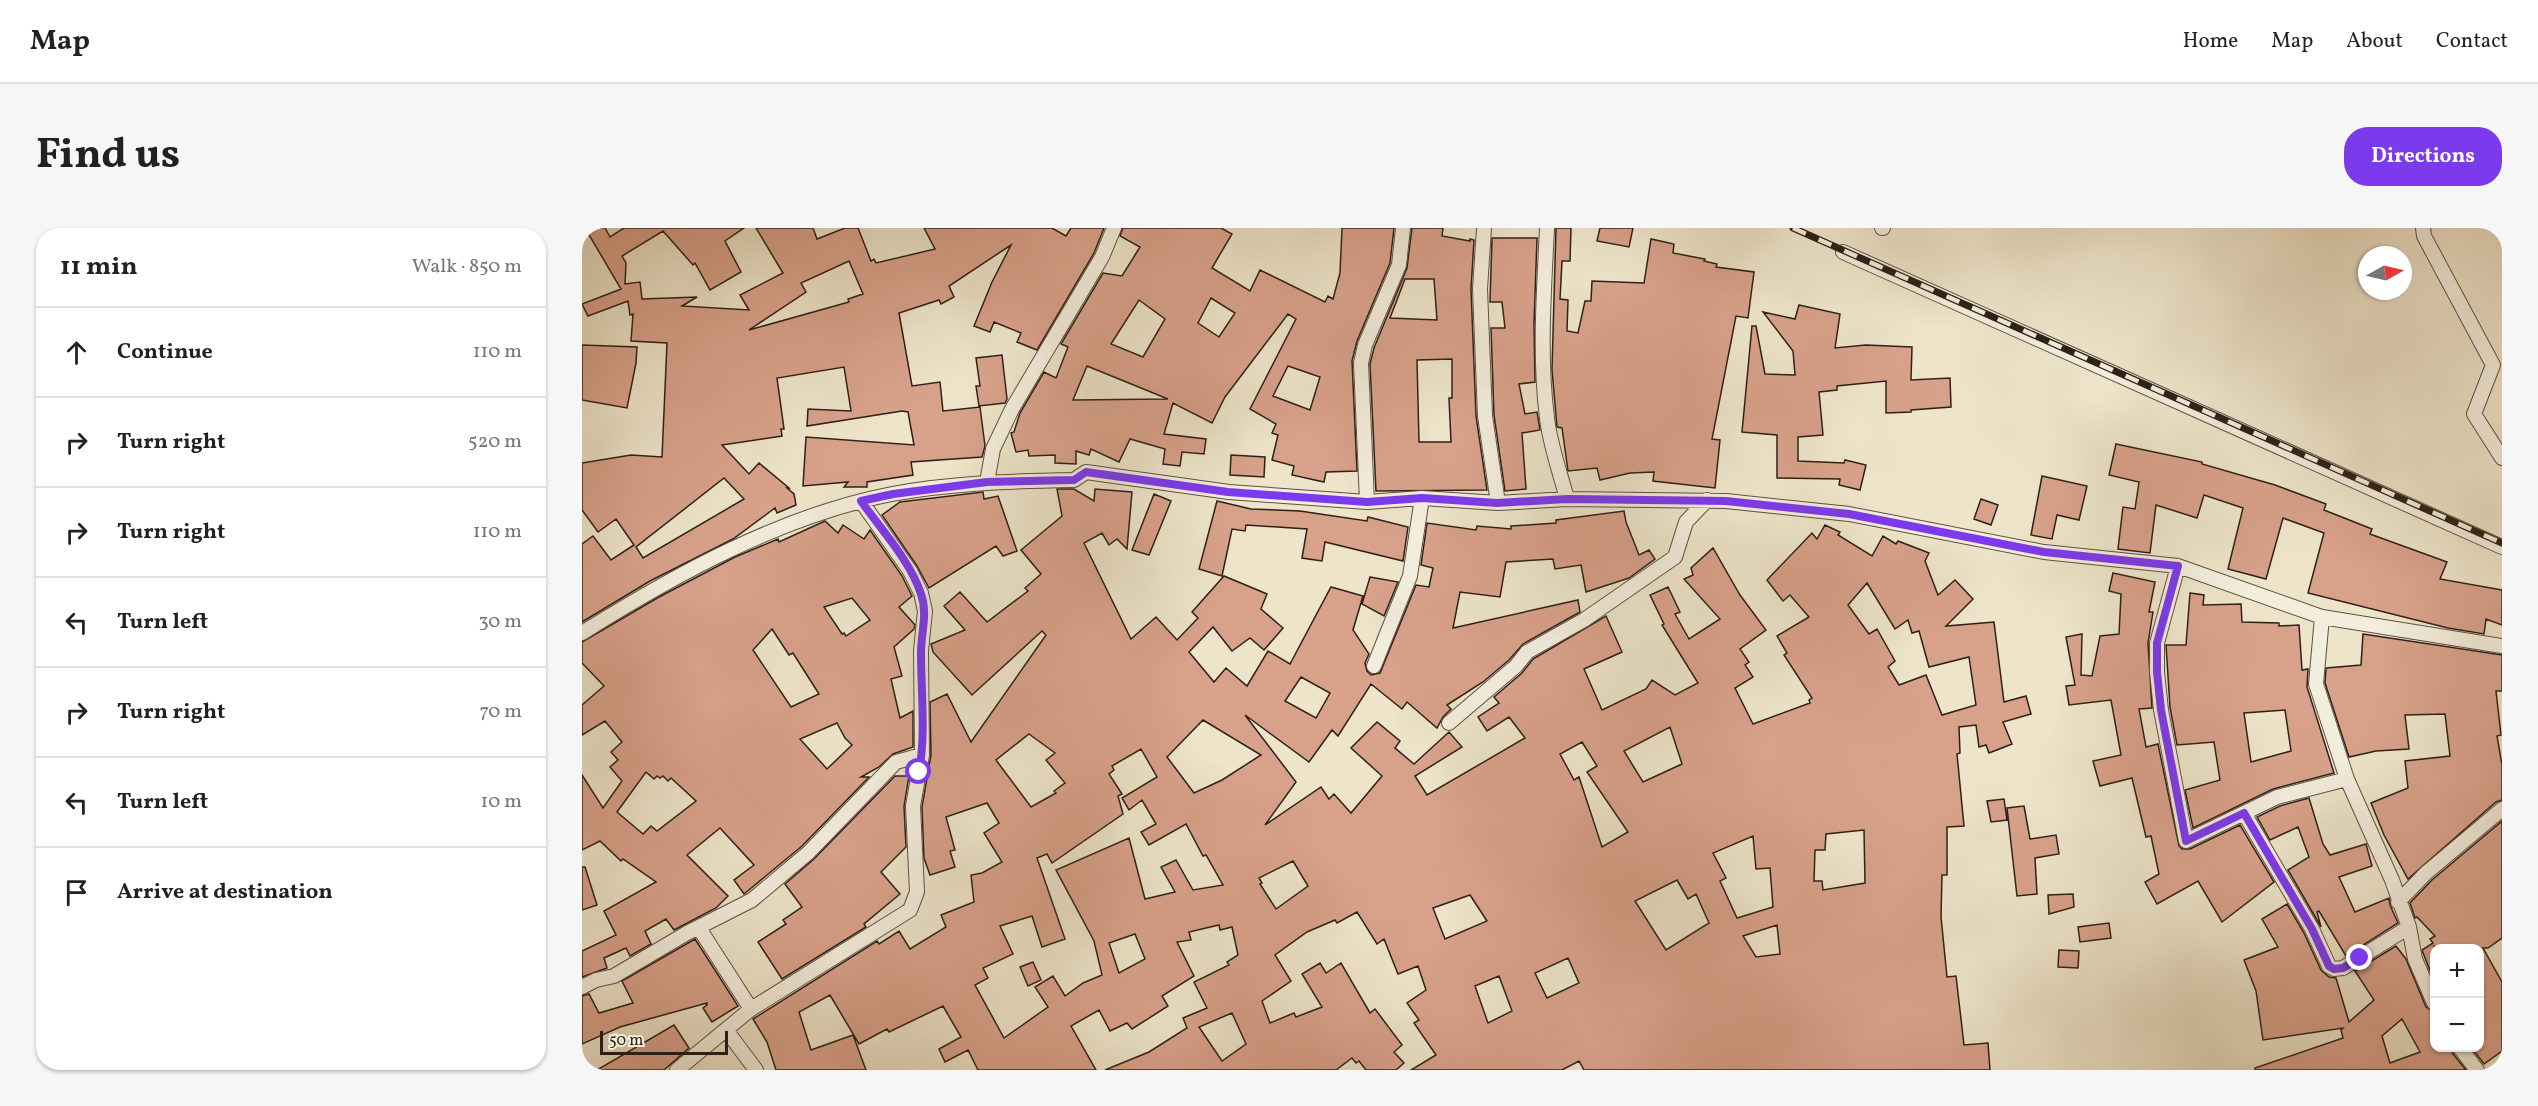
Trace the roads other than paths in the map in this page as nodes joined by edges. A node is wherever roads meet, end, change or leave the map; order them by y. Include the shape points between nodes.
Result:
1 (1114, 228) edge
2 (1403, 228) edge
3 (1484, 228) edge
4 (1547, 228) edge
5 (2423, 228) edge
6 (1843, 252) dead end
7 (2502, 458) edge
8 (987, 482) junction
9 (1422, 498) junction
10 (1567, 499) junction
11 (1707, 500) junction
12 (861, 501) junction
13 (1367, 502) junction
14 (1497, 503) junction
15 (2502, 547) edge
16 (2178, 566) junction
17 (2322, 617) junction
18 (582, 633) edge
19 (2502, 646) edge
20 (1374, 666) dead end
21 (1449, 723) dead end
22 (922, 755) junction
23 (2347, 779) junction
24 (2502, 808) edge
25 (2244, 813) junction
26 (2398, 902) junction
27 (2409, 927) junction
28 (699, 928) junction
29 (582, 987) edge
30 (2432, 998) edge
31 (751, 1009) junction
32 (726, 1030) junction
33 (2464, 1052) edge
34 (677, 1070) edge
35 (756, 1070) edge
36 (2477, 1070) edge

1 - 8 street via 1102,256 1012,409 993,449
2 - 13 street via 1399,265 1361,363
3 - 14 street via 1479,289 1485,416
4 - 10 street via 1545,397 1547,421
5 - 7 street via 2493,365 2474,414
6 - 15 street
8 - 12 street
8 - 13 street via 1074,480 1086,472 1228,492
9 - 13 street
9 - 14 street
9 - 20 street via 1410,576
10 - 11 street
10 - 14 street
11 - 16 street via 1849,514 2044,552
11 - 21 street via 1686,522 1675,557 1584,620 1527,652
12 - 18 street via 759,536 634,600
12 - 22 street via 921,593 925,611 921,651
16 - 17 street
16 - 25 street via 2157,643 2157,672 2186,841
17 - 19 street
17 - 23 street via 2316,684
22 - 28 street via 896,762 808,853 752,900
22 - 31 street via 913,806 917,892 910,910
23 - 25 street via 2277,797
23 - 26 street
24 - 26 street
25 - 27 street via 2312,929 2329,966 2343,968
26 - 27 street
27 - 30 street via 2415,959
28 - 29 street via 614,976
28 - 31 street
31 - 32 street
32 - 34 street
32 - 35 street
33 - 36 street

